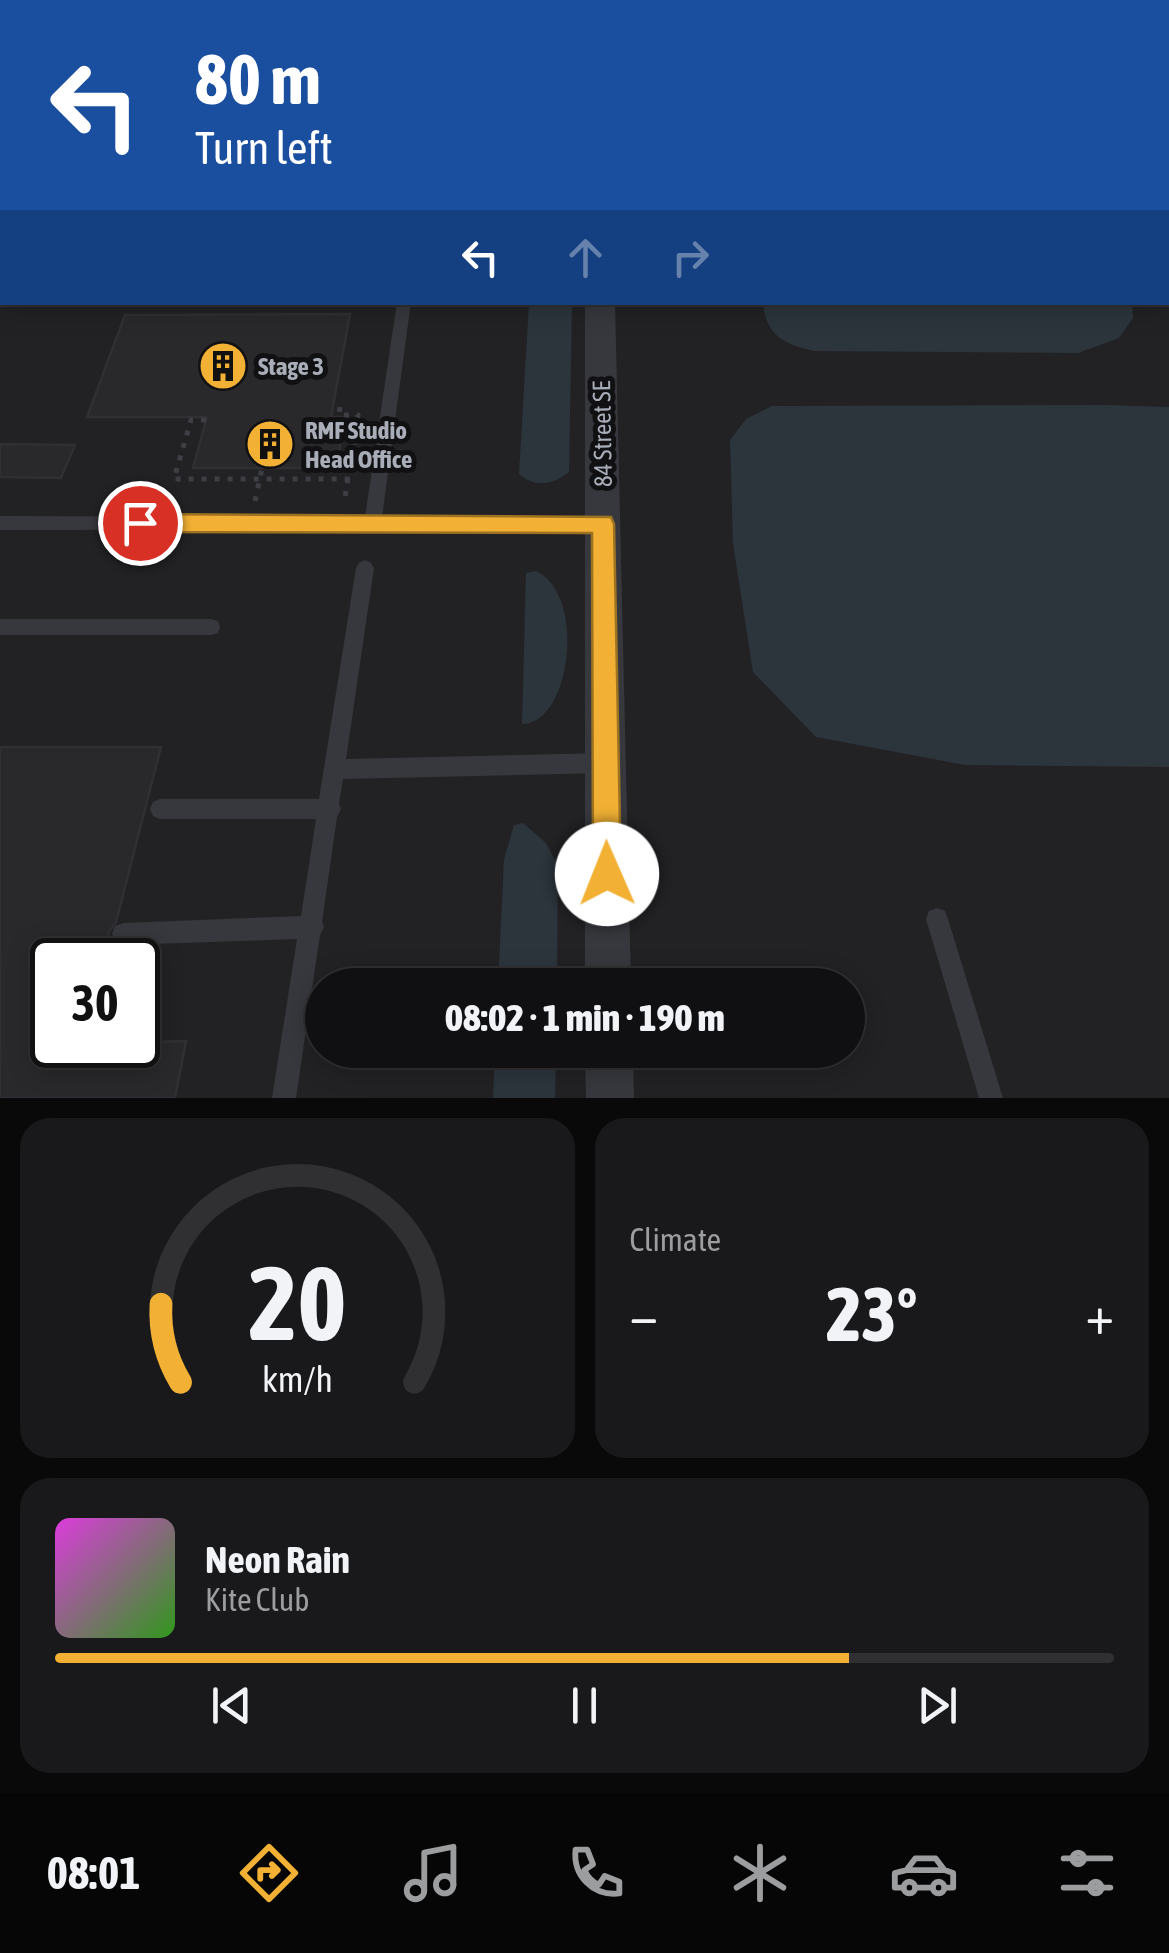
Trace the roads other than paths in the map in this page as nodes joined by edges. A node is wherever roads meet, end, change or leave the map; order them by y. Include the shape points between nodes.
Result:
1 (404, 305) edge
2 (600, 305) edge
3 (0, 523) edge
4 (372, 524) junction
5 (603, 524) junction
6 (365, 568) dead end
7 (0, 628) edge
8 (211, 628) dead end
9 (605, 763) junction
10 (337, 769) junction
11 (160, 809) dead end
12 (331, 809) junction
13 (937, 919) dead end
14 (313, 927) junction
15 (123, 934) dead end
16 (608, 968) edge
17 (609, 1068) edge
18 (284, 1098) edge
19 (610, 1098) edge
20 (991, 1098) edge

1 - 4 lane
2 - 5 street, 84 Street SE
3 - 4 lane
4 - 5 lane
5 - 9 street, 84 Street SE
6 - 10 lane
7 - 8 lane
9 - 10 lane
9 - 16 street, 84 Street SE
10 - 12 lane
11 - 12 lane
12 - 14 lane
13 - 20 lane
14 - 15 lane
14 - 18 lane
17 - 19 street

